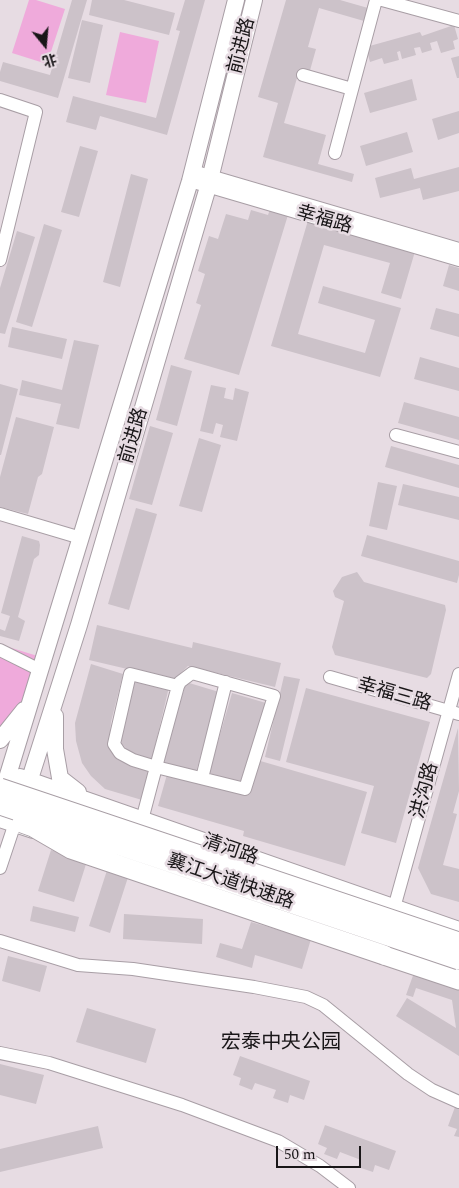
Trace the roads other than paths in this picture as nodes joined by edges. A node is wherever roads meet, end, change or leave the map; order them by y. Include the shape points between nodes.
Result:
1 (236, 0) edge
2 (254, 0) edge
3 (376, 0) edge
4 (382, 0) edge
5 (459, 21) edge
6 (303, 75) dead end
7 (352, 89) junction
8 (0, 100) edge
9 (335, 153) dead end
10 (191, 176) junction
11 (209, 182) junction
12 (459, 249) edge
13 (0, 260) edge
14 (459, 260) edge
15 (396, 435) dead end
16 (459, 452) edge
17 (0, 514) edge
18 (81, 538) junction
19 (0, 650) edge
20 (40, 670) junction
21 (459, 674) edge
22 (330, 677) dead end
23 (226, 682) junction
24 (178, 686) junction
25 (30, 702) junction
26 (54, 702) junction
27 (453, 712) edge
28 (0, 740) edge
29 (156, 766) junction
30 (3, 778) edge
31 (202, 778) junction
32 (30, 780) junction
33 (0, 801) edge
34 (92, 803) junction
35 (0, 805) edge
36 (5, 819) edge
37 (142, 820) junction
38 (0, 868) edge
39 (394, 908) junction
40 (459, 930) edge
41 (0, 941) edge
42 (459, 942) edge
43 (459, 960) edge
44 (459, 973) edge
45 (459, 980) edge
46 (0, 1053) edge
47 (459, 1102) edge
48 (349, 1188) edge

1 - 10 main road, 前进路
2 - 11 main road, 前进路
3 - 7 street
4 - 5 street
6 - 7 street
7 - 9 street
8 - 13 street via 36,112
10 - 11 street, 幸福路
10 - 18 main road, 前进路
11 - 12 street, 幸福路
11 - 14 street, 幸福路
11 - 26 main road, 前进路
15 - 16 street
17 - 18 street
18 - 20 main road, 前进路
19 - 20 street
20 - 25 main road, 前进路
21 - 27 street, 洪沟路
22 - 27 street, 幸福三路
23 - 24 street via 192,673
23 - 31 street
23 - 31 street via 274,696 245,790
24 - 29 street
24 - 29 street via 130,674 114,744 120,753 133,760
25 - 28 main road
25 - 30 main road, 前进路
26 - 32 main road, 前进路
26 - 34 main road via 55,749 60,778
27 - 39 street, 洪沟路
29 - 31 street
29 - 37 street
30 - 32 main road, 清河路
30 - 33 main road, 前进路
30 - 42 highway, 襄江大道快速路, bridge
32 - 34 main road, 清河路
32 - 36 main road, 前进路
34 - 37 main road, 清河路
35 - 43 highway, 襄江大道快速路, bridge
36 - 38 street, 前进路
36 - 44 main road
36 - 45 highway, bridge via 33,827 71,849
37 - 39 main road, 清河路
39 - 40 main road, 清河路
41 - 47 street via 78,965 142,970 306,997 323,1005 408,1074
46 - 48 street via 49,1063 278,1141

